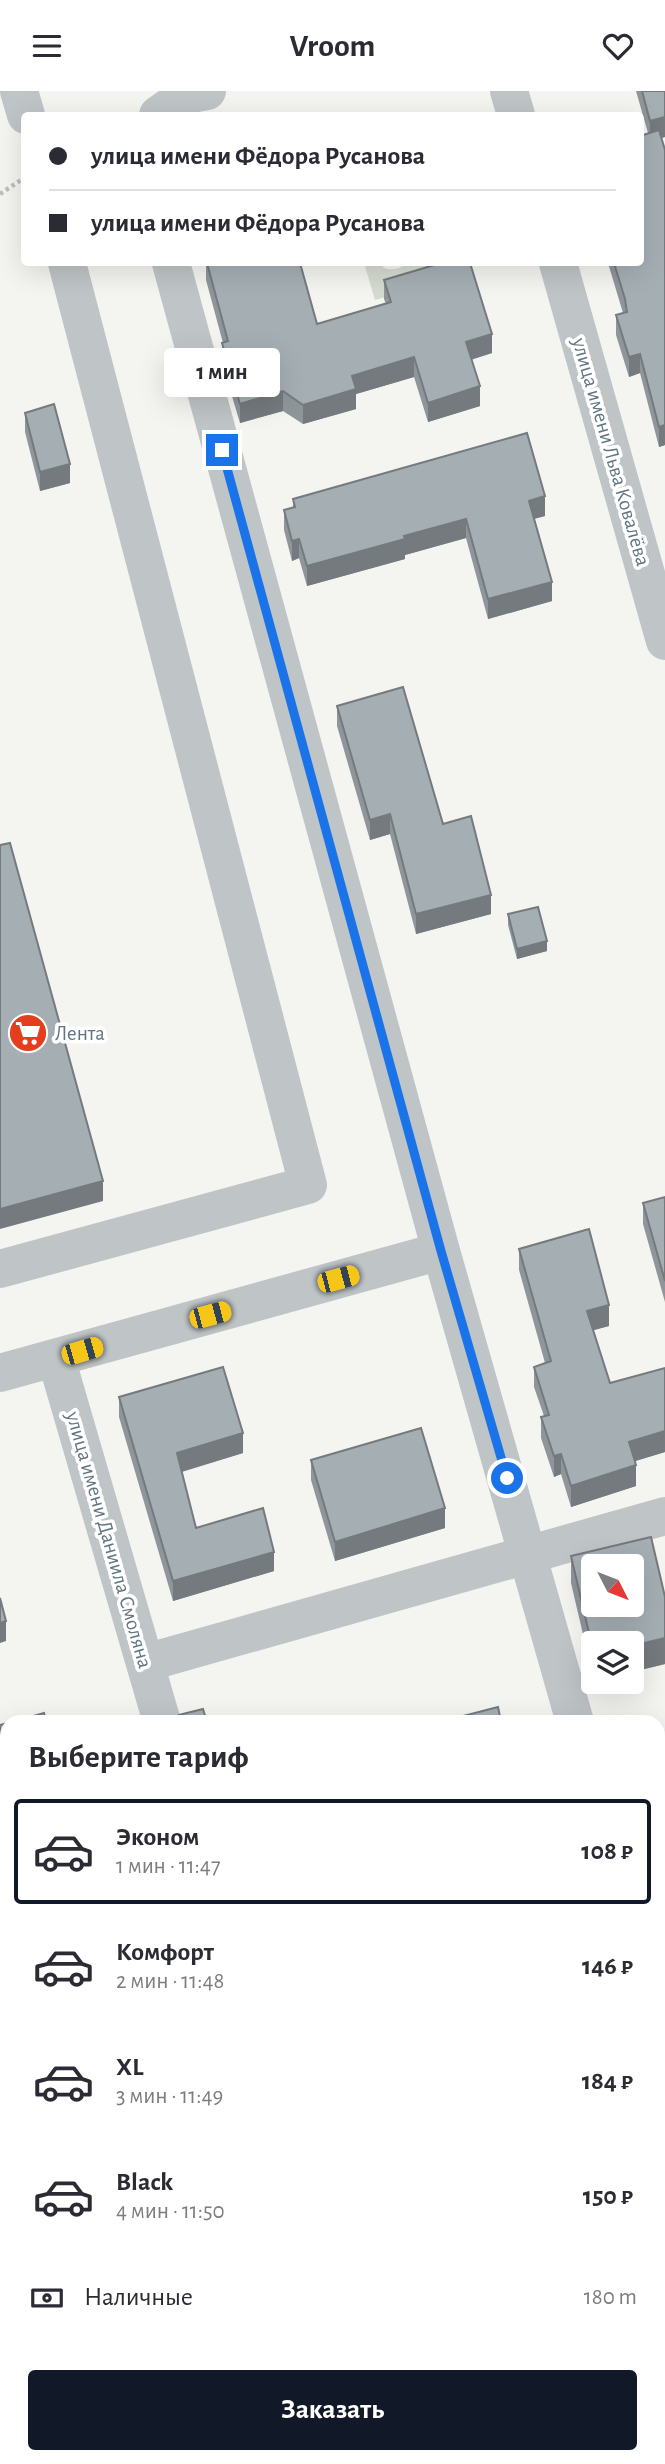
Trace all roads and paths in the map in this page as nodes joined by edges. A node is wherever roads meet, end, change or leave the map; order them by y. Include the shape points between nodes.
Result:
1 (19, 91) edge
2 (207, 91) edge
3 (509, 91) edge
4 (25, 112) edge
5 (162, 112) edge
6 (515, 112) edge
7 (21, 180) edge
8 (0, 194) edge
9 (68, 266) edge
10 (172, 266) edge
11 (559, 266) edge
12 (665, 641) edge
13 (441, 1251) junction
14 (0, 1269) edge
15 (56, 1358) junction
16 (0, 1373) edge
17 (665, 1516) edge
18 (529, 1553) junction
19 (145, 1663) junction
20 (160, 1715) edge
21 (573, 1715) edge

1 - 4 street
2 - 5 street via 186,95
3 - 6 street
7 - 8 path
9 - 14 street via 308,1185
10 - 13 street
11 - 12 street, улица имени Льва Ковалёва
13 - 15 street
13 - 18 street
15 - 16 street
15 - 19 street, улица имени Даниила Смоляна
17 - 18 street
18 - 19 street
18 - 21 street
19 - 20 street, улица имени Даниила Смоляна

